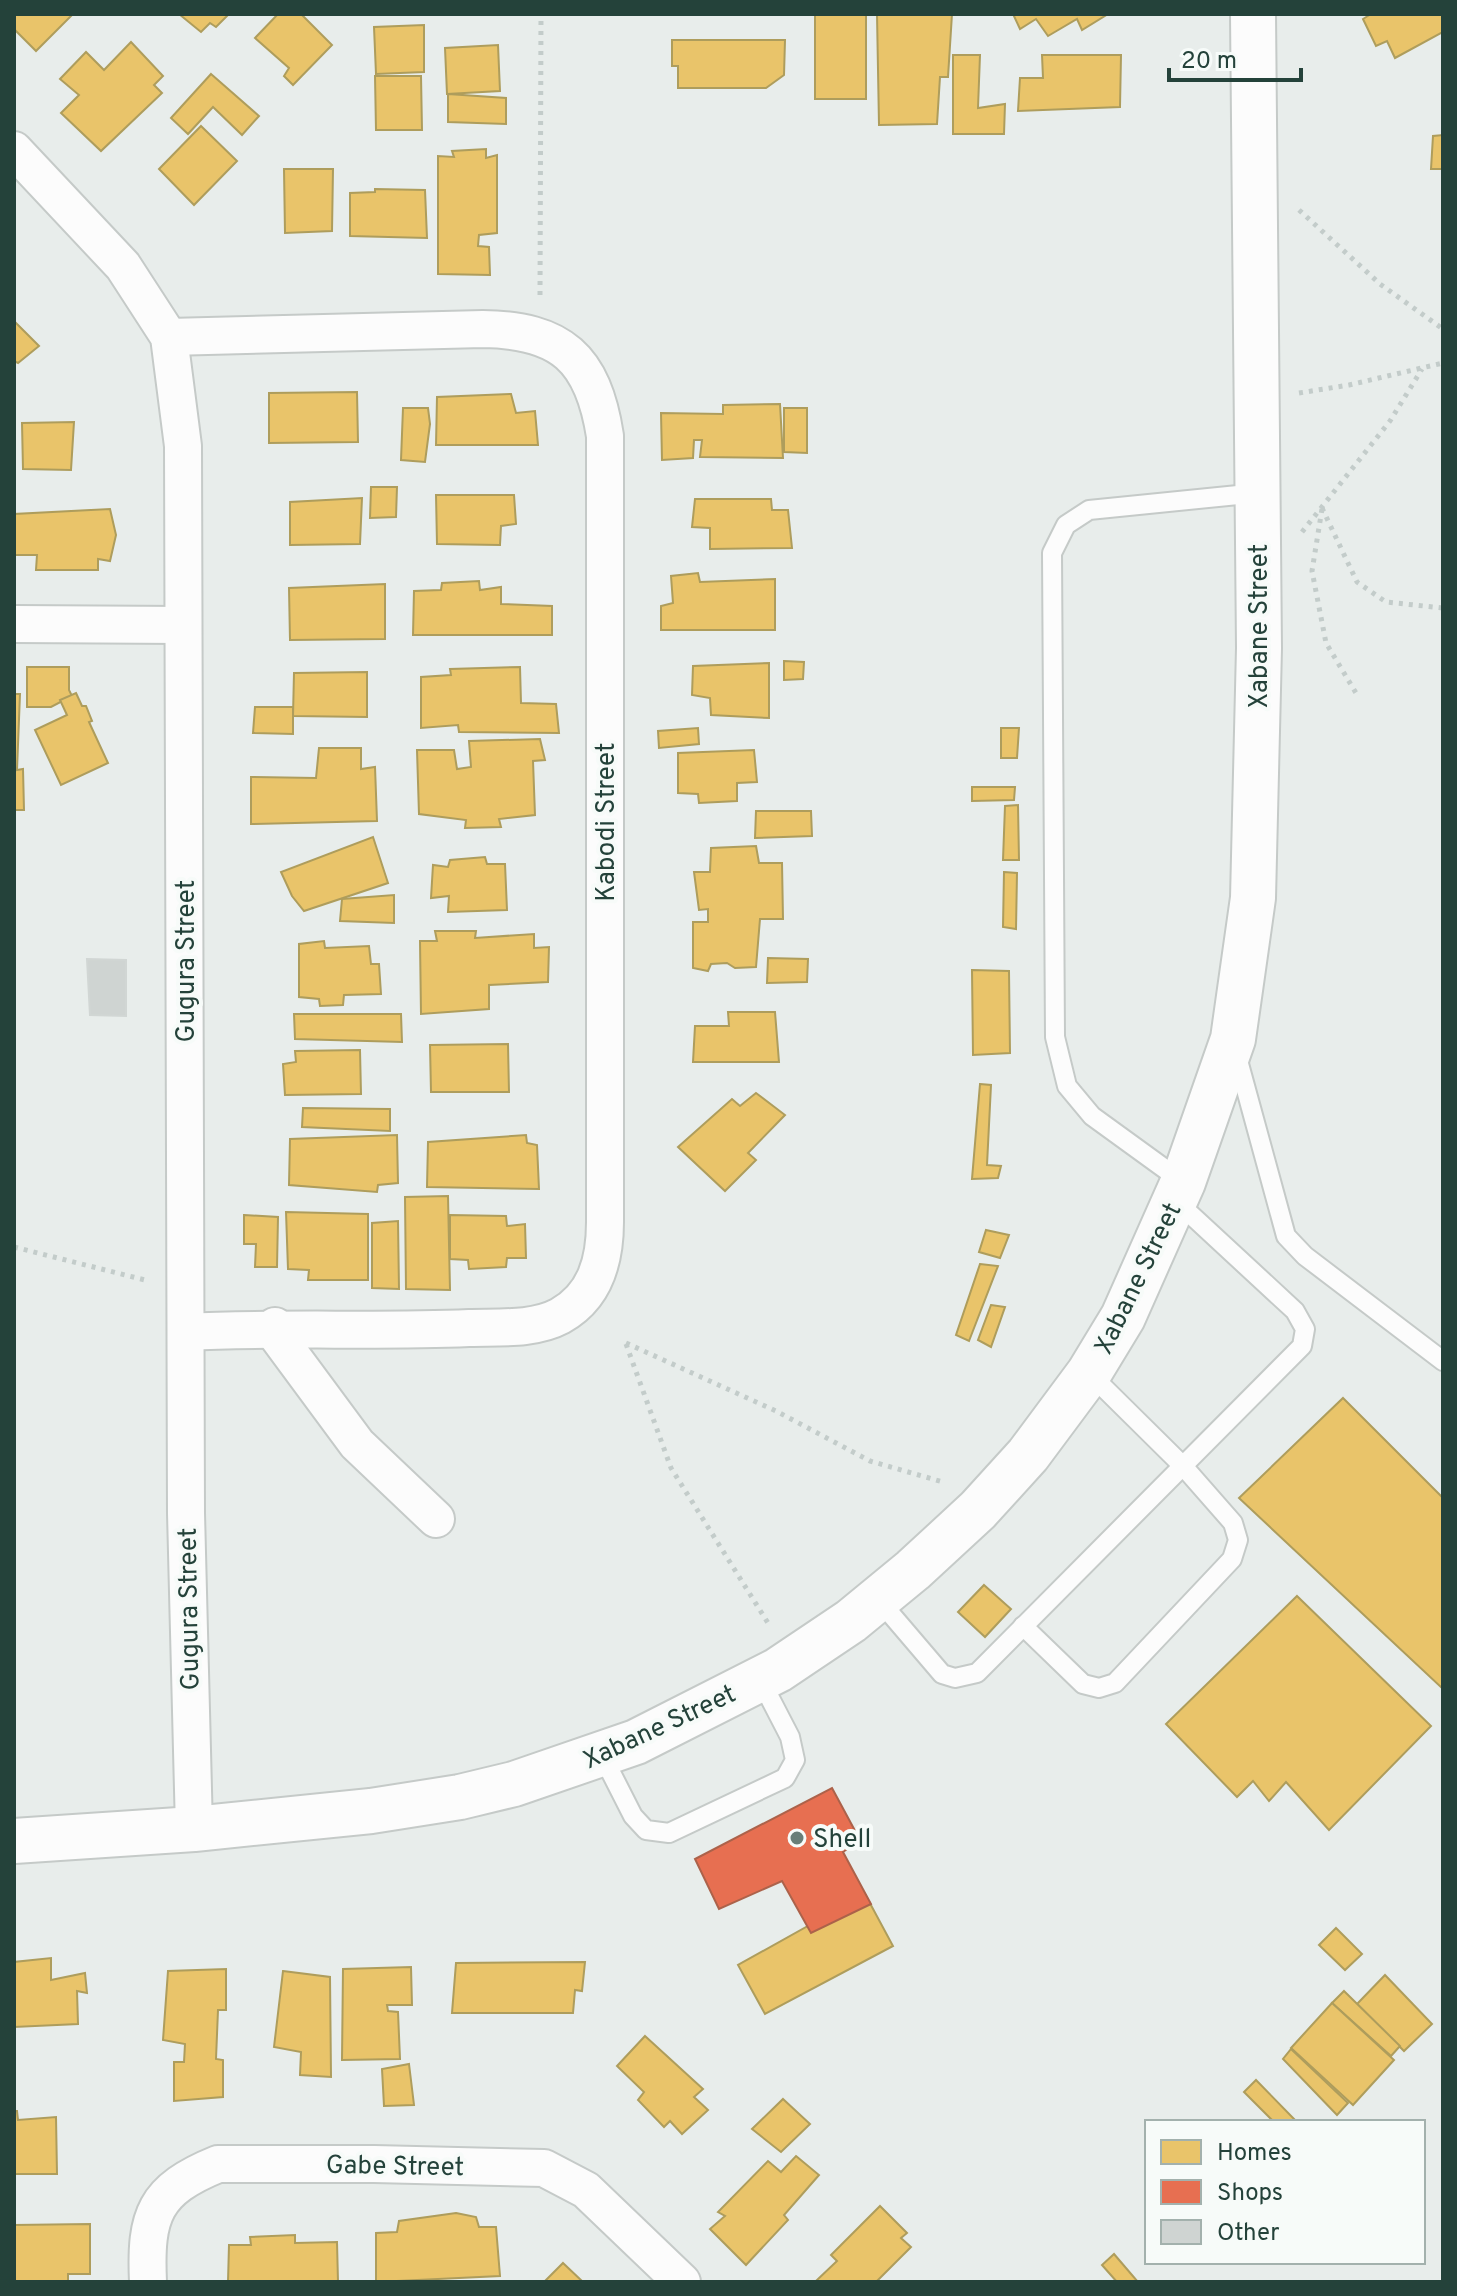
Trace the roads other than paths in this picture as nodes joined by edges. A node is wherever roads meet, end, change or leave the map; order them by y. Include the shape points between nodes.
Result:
1 (1253, 14) edge
2 (14, 150) edge
3 (169, 337) junction
4 (1258, 493) junction
5 (14, 624) edge
6 (183, 625) junction
7 (1233, 1039) junction
8 (1179, 1190) junction
9 (273, 1328) junction
10 (187, 1332) junction
11 (1443, 1361) edge
12 (1089, 1373) junction
13 (1183, 1466) junction
14 (436, 1519) dead end
15 (878, 1599) junction
16 (1023, 1626) junction
17 (776, 1670) junction
18 (602, 1755) junction
19 (194, 1829) junction
20 (14, 1841) edge
21 (148, 2282) edge
22 (682, 2282) edge

1 - 4 street, Xabane Street
2 - 3 street, Gugura Street via 123,266
3 - 6 street, Gugura Street via 183,446
3 - 9 street, Kabodi Street via 483,329 540,336 559,345 589,381 605,436 601,1267 576,1303 542,1322 439,1329
4 - 7 street, Xabane Street via 1253,898
4 - 8 lane via 1089,510 1066,525 1052,553 1055,1037 1067,1086 1092,1116
5 - 6 street
6 - 10 street, Gugura Street
7 - 8 street, Xabane Street
7 - 11 lane via 1286,1236
8 - 12 street, Xabane Street via 1123,1317
8 - 13 lane via 1295,1311 1305,1329 1302,1346
9 - 10 street, Kabodi Street
9 - 14 street via 357,1444
10 - 19 street, Gugura Street
12 - 13 lane
12 - 15 street, Xabane Street via 992,1495
13 - 16 lane
13 - 16 lane via 1233,1523 1238,1540 1232,1559 1115,1683 1099,1688 1083,1684
15 - 16 lane via 942,1674 955,1678 977,1673
15 - 17 street, Xabane Street
17 - 18 street, Xabane Street
17 - 18 lane via 795,1760 785,1778 669,1833 646,1830 633,1816
18 - 19 street, Xabane Street via 460,1797
19 - 20 street, Xabane Street
21 - 22 street, Gabe Street via 147,2238 166,2194 218,2164 544,2168 586,2190

